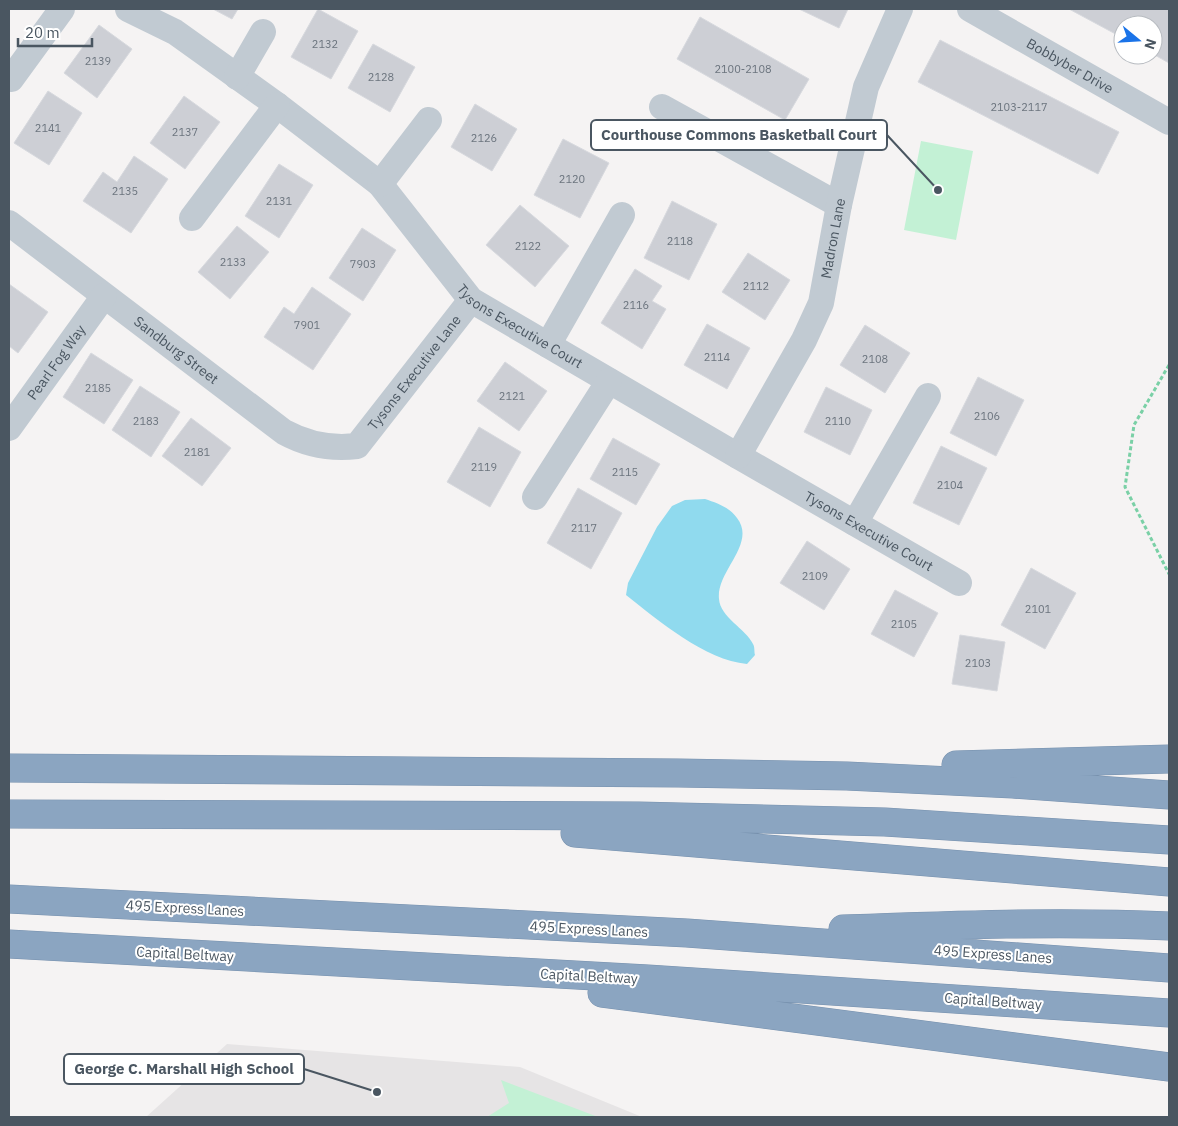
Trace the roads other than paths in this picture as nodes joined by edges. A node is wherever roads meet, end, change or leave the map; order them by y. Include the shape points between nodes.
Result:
1 (62, 9) edge
2 (128, 9) edge
3 (900, 9) edge
4 (970, 9) edge
5 (263, 32) dead end
6 (237, 77) junction
7 (11, 79) dead end
8 (277, 105) junction
9 (662, 107) dead end
10 (429, 120) dead end
11 (1169, 122) edge
12 (380, 184) junction
13 (840, 205) junction
14 (622, 215) dead end
15 (192, 218) dead end
16 (9, 223) edge
17 (104, 296) junction
18 (471, 300) junction
19 (548, 345) junction
20 (608, 380) junction
21 (928, 396) dead end
22 (9, 428) edge
23 (356, 446) joint
24 (738, 456) junction
25 (536, 497) dead end
26 (855, 523) junction
27 (959, 582) dead end
28 (1169, 759) edge
29 (9, 768) edge
30 (679, 773) junction
31 (1169, 795) edge
32 (9, 814) edge
33 (367, 816) junction
34 (1169, 840) edge
35 (1169, 882) edge
36 (9, 899) edge
37 (1169, 926) edge
38 (687, 934) junction
39 (9, 944) edge
40 (397, 967) junction
41 (1169, 968) edge
42 (1169, 1012) edge
43 (1169, 1067) edge

1 - 7 street
2 - 6 street, Tysons Executive Court via 175,32
3 - 13 street, Madron Lane via 866,87
4 - 11 street, Bobbyber Drive
5 - 6 street
6 - 8 street, Tysons Executive Court
8 - 12 street, Tysons Executive Court
8 - 15 street
9 - 13 street
10 - 12 street
12 - 18 street, Tysons Executive Court
13 - 24 street, Madron Lane via 816,316
14 - 19 street
16 - 17 street, Sandburg Street
17 - 22 street, Pearl Fog Way
17 - 23 street, Sandburg Street via 284,432 320,445
18 - 19 street, Tysons Executive Court
18 - 23 street, Tysons Executive Lane
19 - 20 street, Tysons Executive Court
20 - 24 street, Tysons Executive Court
20 - 25 street
21 - 26 street
24 - 26 street, Tysons Executive Court
26 - 27 street, Tysons Executive Court
28 - 30 highway
29 - 30 highway
30 - 31 highway via 847,776
32 - 33 highway
33 - 34 highway via 638,816 886,822
33 - 35 highway
36 - 38 highway, 495 Express Lanes
37 - 38 highway via 971,925
38 - 41 highway, 495 Express Lanes
39 - 40 highway, Capital Beltway
40 - 42 highway, Capital Beltway via 648,979
40 - 43 highway

